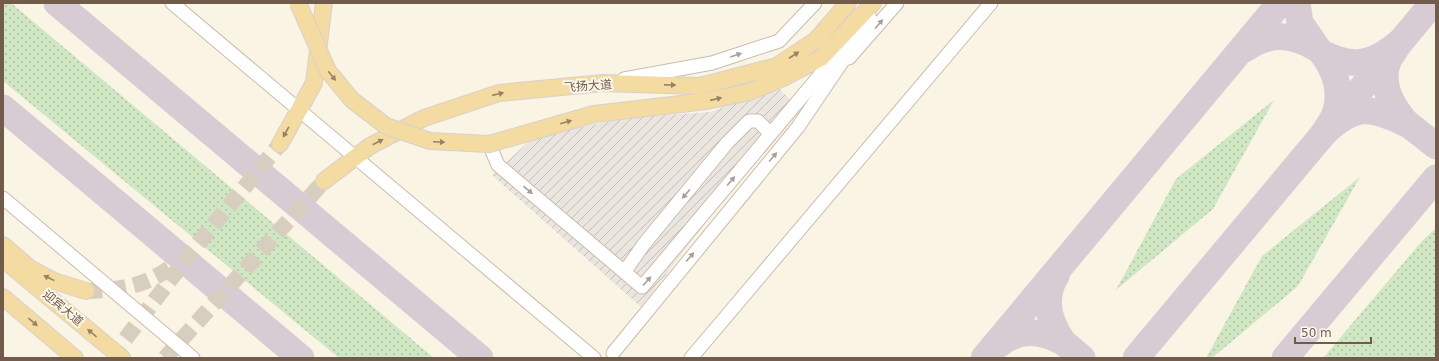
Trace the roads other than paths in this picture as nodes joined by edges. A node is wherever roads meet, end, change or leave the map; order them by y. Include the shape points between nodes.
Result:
1 (172, 3) edge
2 (324, 3) edge
3 (815, 3) edge
4 (848, 3) edge
5 (879, 3) edge
6 (897, 3) edge
7 (991, 3) edge
8 (298, 4) edge
9 (871, 11) edge
10 (835, 74) junction
11 (602, 83) junction
12 (770, 133) junction
13 (280, 144) tunnel mouth
14 (489, 144) junction
15 (324, 181) tunnel mouth
16 (3, 198) edge
17 (3, 245) edge
18 (3, 259) edge
19 (625, 271) junction
20 (86, 291) tunnel mouth
21 (3, 297) edge
22 (613, 352) dead end
23 (75, 358) edge
24 (122, 358) edge
25 (193, 358) edge
26 (594, 358) edge
27 (691, 358) edge

1 - 26 street
2 -> 13 main road via 314,82
11 -> 3 street via 712,63 779,41
11 -> 4 main road, 飞扬大道 via 700,86 777,66 816,40
5 - 9 street
10 -> 6 street
7 - 27 street
8 -> 14 main road, bridge via 328,71 352,100 386,126 430,141
9 - 10 street
9 - 12 street via 858,30
14 -> 9 main road, bridge via 594,114 707,101 749,92 821,58
22 -> 10 street via 798,127
15 -> 11 main road, 飞扬大道 via 370,146 424,118 499,93
12 -> 19 street via 758,121 749,121 727,143
19 -> 12 street via 642,287
14 -> 19 street via 498,164
16 - 25 street
20 -> 17 main road via 54,281 31,269
24 -> 18 main road, 迎宾大道
21 -> 23 main road

